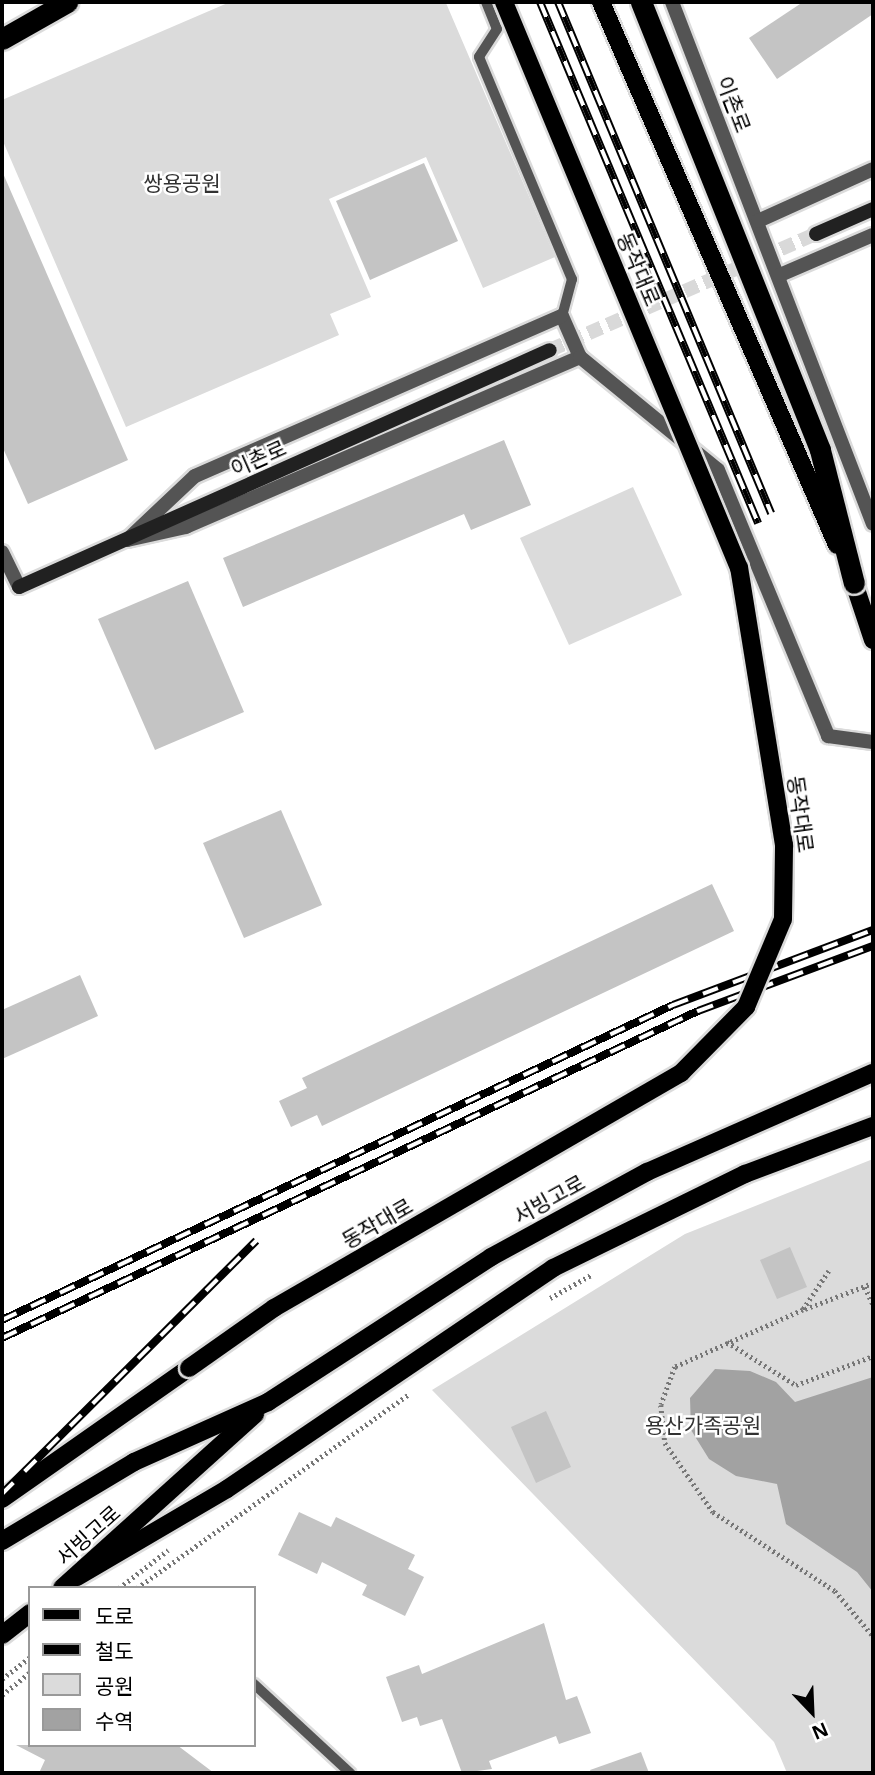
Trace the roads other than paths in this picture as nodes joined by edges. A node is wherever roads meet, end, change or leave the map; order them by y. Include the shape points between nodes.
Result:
1 (67, 2) edge
2 (486, 2) edge
3 (504, 2) edge
4 (601, 2) edge
5 (641, 2) edge
6 (672, 2) edge
7 (6, 39) edge
8 (873, 169) edge
9 (873, 209) edge
10 (758, 221) junction
11 (816, 234) tunnel mouth
12 (873, 234) edge
13 (780, 275) junction
14 (562, 316) junction
15 (550, 351) tunnel mouth
16 (580, 357) junction
17 (873, 524) edge
18 (127, 540) junction
19 (2, 552) edge
20 (854, 583) junction
21 (873, 616) edge
22 (873, 640) edge
23 (873, 742) edge
24 (873, 1073) edge
25 (873, 1126) edge
26 (268, 1402) junction
27 (2, 1499) edge
28 (2, 1541) edge
29 (70, 1582) edge
30 (28, 1615) edge
31 (2, 1635) edge
32 (256, 1686) edge
33 (350, 1773) edge

1 - 7 highway
2 - 14 lane via 497,29 479,57 572,279
3 - 27 main road, 동작대로, bridge via 738,568 783,836 783,919 746,1007 688,1068 274,1308
4 - 20 main road, bridge
5 - 20 highway, bridge via 816,437
6 - 10 street, 이촌로
8 - 10 street
9 - 11 street
10 - 13 street, 이촌로
12 - 13 street
13 - 17 street, 이촌로
14 - 16 street
14 - 18 street via 195,476
15 - 18 street, 이촌로
16 - 18 street via 186,527
16 - 23 street via 718,470 828,736
18 - 19 street, 이촌로 via 19,587
20 - 21 main road
20 - 22 main road
24 - 26 main road, 서빙고로 via 646,1172 491,1257
25 - 29 main road via 745,1174 553,1268 227,1489
26 - 28 main road, 서빙고로 via 134,1462
26 - 29 main road, 서빙고로
30 - 31 main road
32 - 33 lane

